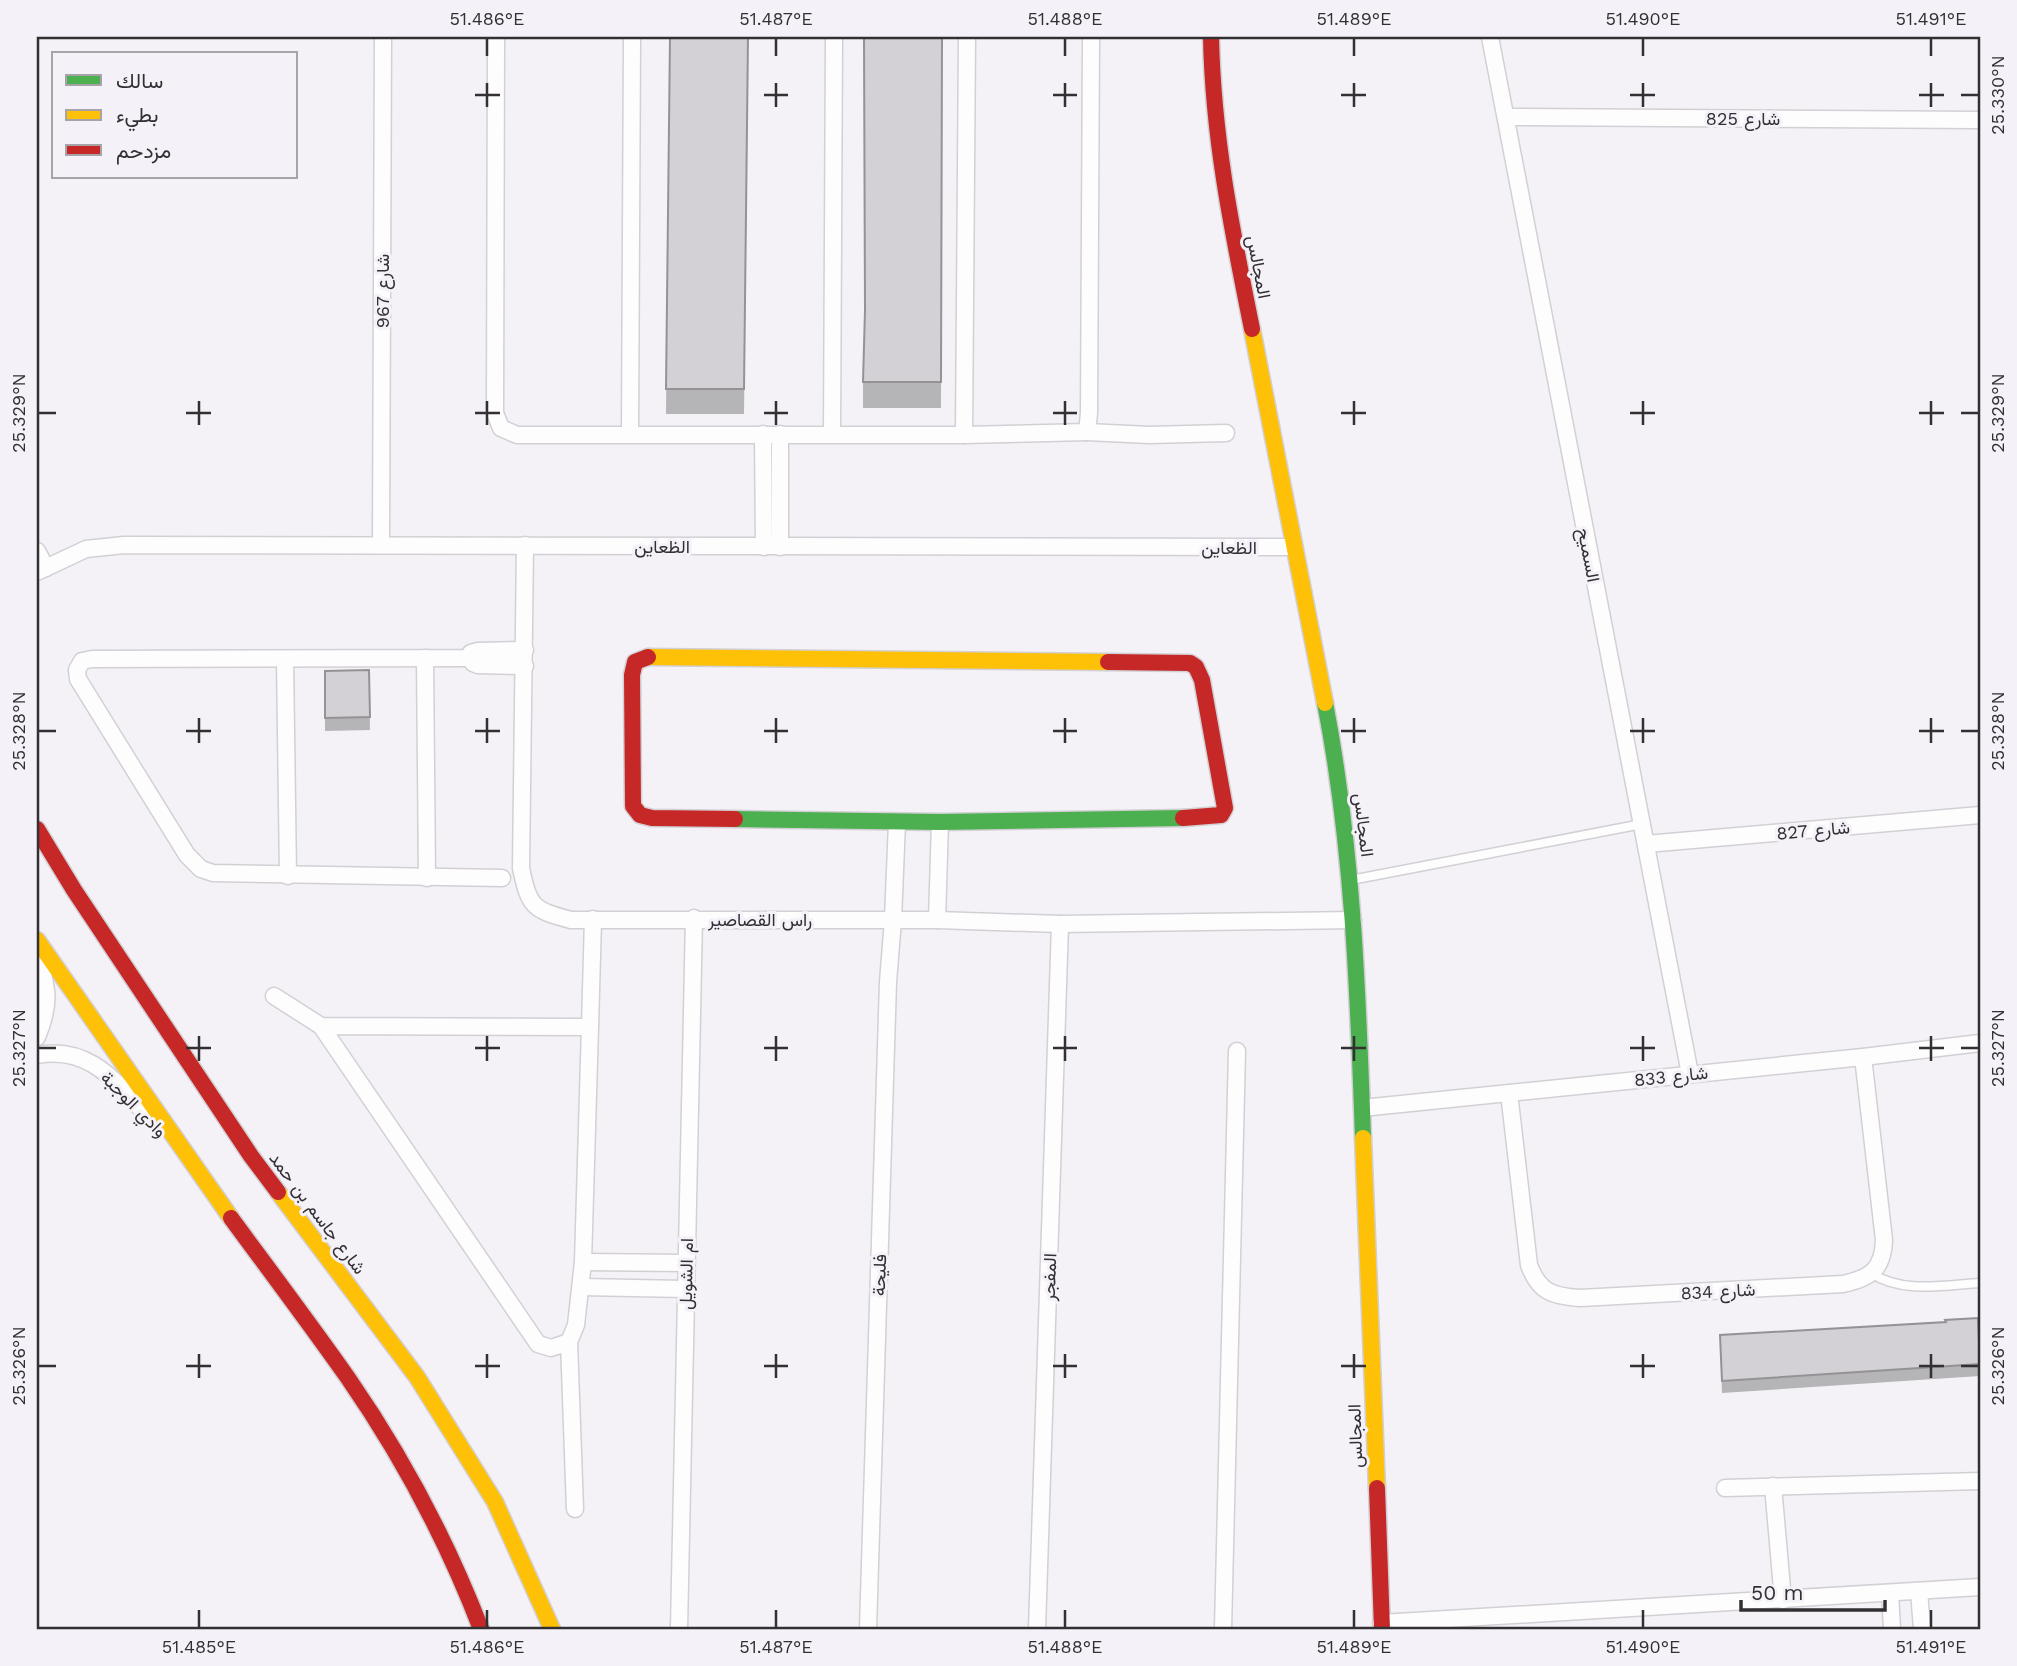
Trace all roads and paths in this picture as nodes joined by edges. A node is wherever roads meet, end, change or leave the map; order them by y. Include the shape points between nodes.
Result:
1 (383, 37) edge
2 (496, 37) edge
3 (632, 37) edge
4 (834, 37) edge
5 (967, 37) edge
6 (1091, 37) edge
7 (1211, 37) edge
8 (1490, 37) edge
9 (1507, 117) junction
10 (1980, 120) edge
11 (1087, 432) junction
12 (630, 433) junction
13 (1226, 433) dead end
14 (763, 434) junction
15 (780, 434) junction
16 (832, 434) junction
17 (964, 435) junction
18 (381, 544) junction
19 (526, 545) junction
20 (772, 547) junction
21 (1293, 547) junction
22 (37, 551) edge
23 (41, 570) edge
24 (525, 650) junction
25 (425, 658) junction
26 (470, 658) junction
27 (285, 660) junction
28 (525, 666) junction
29 (1980, 815) edge
30 (897, 822) junction
31 (940, 822) junction
32 (1642, 824) junction
33 (37, 830) edge
34 (1646, 844) junction
35 (288, 876) junction
36 (427, 878) junction
37 (502, 878) dead end
38 (1351, 880) junction
39 (694, 918) junction
40 (593, 919) junction
41 (893, 920) junction
42 (937, 920) junction
43 (1353, 920) junction
44 (1060, 924) junction
45 (37, 940) edge
46 (37, 951) edge
47 (274, 996) dead end
48 (321, 1027) junction
49 (590, 1027) junction
50 (37, 1037) edge
51 (1980, 1042) edge
52 (1237, 1051) dead end
53 (37, 1055) edge
54 (1863, 1057) junction
55 (1690, 1073) junction
56 (1508, 1093) junction
57 (1362, 1108) junction
58 (186, 1156) junction
59 (583, 1262) junction
60 (686, 1263) junction
61 (1871, 1273) junction
62 (1980, 1283) edge
63 (581, 1287) junction
64 (685, 1289) junction
65 (569, 1342) junction
66 (1980, 1481) edge
67 (1773, 1486) junction
68 (1725, 1489) dead end
69 (575, 1508) dead end
70 (1980, 1587) edge
71 (1919, 1591) junction
72 (1890, 1593) junction
73 (1783, 1600) junction
74 (1382, 1626) edge
75 (481, 1629) edge
76 (552, 1629) edge
77 (679, 1629) edge
78 (868, 1629) edge
79 (1037, 1629) edge
80 (1223, 1629) edge
81 (1892, 1629) edge
82 (1922, 1629) edge

1 - 18 street, شارع 967
2 - 12 street via 497,421 517,435
3 - 12 street
4 - 16 street
5 - 17 street
6 - 11 street
7 - 21 street, المجالس via 1222,177
8 - 9 street, السميح
9 - 10 street, شارع 825
9 - 32 street, السميح
11 - 13 street
11 - 17 street
12 - 14 street
14 - 15 street
14 - 20 street
15 - 16 street
15 - 20 street
16 - 17 street
18 - 19 street, الظعاين
18 - 23 street, الظعاين via 124,545 86,549
19 - 20 street, الظعاين
19 - 24 street, راس القصاصير
20 - 21 street, الظعاين
21 - 38 street, المجالس via 1336,768
22 - 23 street
24 - 26 street via 478,651
24 - 28 street, راس القصاصير
25 - 26 street
25 - 27 street
25 - 36 street
26 - 28 street via 478,665
27 - 35 street
27 - 35 street via 92,659 82,661 77,670 78,679 192,862 213,873
28 - 40 street, راس القصاصير via 521,868 526,895 549,914
29 - 34 street, شارع 827
30 - 31 street
30 - 31 street via 640,815 633,806 635,662 648,657 1182,661 1200,672 1225,802 1221,815
30 - 41 street, فليحة
31 - 42 street
32 - 34 street, السميح
32 - 38 lane
33 - 76 street, شارع جاسم بن حمد via 251,1156 417,1377 495,1502
34 - 55 street, السميح
35 - 36 street
36 - 37 street
38 - 43 street, المجالس
39 - 40 street, راس القصاصير
39 - 41 street, راس القصاصير
39 - 60 street, ام الشويل
40 - 49 street
41 - 42 street, راس القصاصير
41 - 78 street, فليحة
42 - 44 street, راس القصاصير
43 - 44 street, راس القصاصير
43 - 57 street, المجالس
44 - 79 street, المفجر
45 - 58 street
46 - 50 street via 48,1008
47 - 48 street
48 - 49 street
48 - 65 street via 538,1344 551,1348
49 - 59 street
51 - 54 street, شارع 833
52 - 80 street
53 - 58 street, وادي الوجبة via 57,1052 106,1071
54 - 55 street, شارع 833
54 - 61 street via 1884,1240 1881,1263
55 - 56 street, شارع 833
56 - 57 street, شارع 833
56 - 61 street, شارع 834 via 1529,1265 1535,1281 1545,1290 1563,1297 1608,1297 1843,1284
57 - 74 street, المجالس
58 - 75 street via 349,1380 457,1568
59 - 60 street
59 - 63 street
60 - 64 street, ام الشويل
61 - 62 lane via 1898,1285
63 - 64 street
63 - 65 street
64 - 77 street, ام الشويل
65 - 69 street
66 - 67 street
67 - 68 street
67 - 73 street
70 - 71 street
71 - 72 street
71 - 82 street
72 - 73 street
72 - 81 street
73 - 74 street

